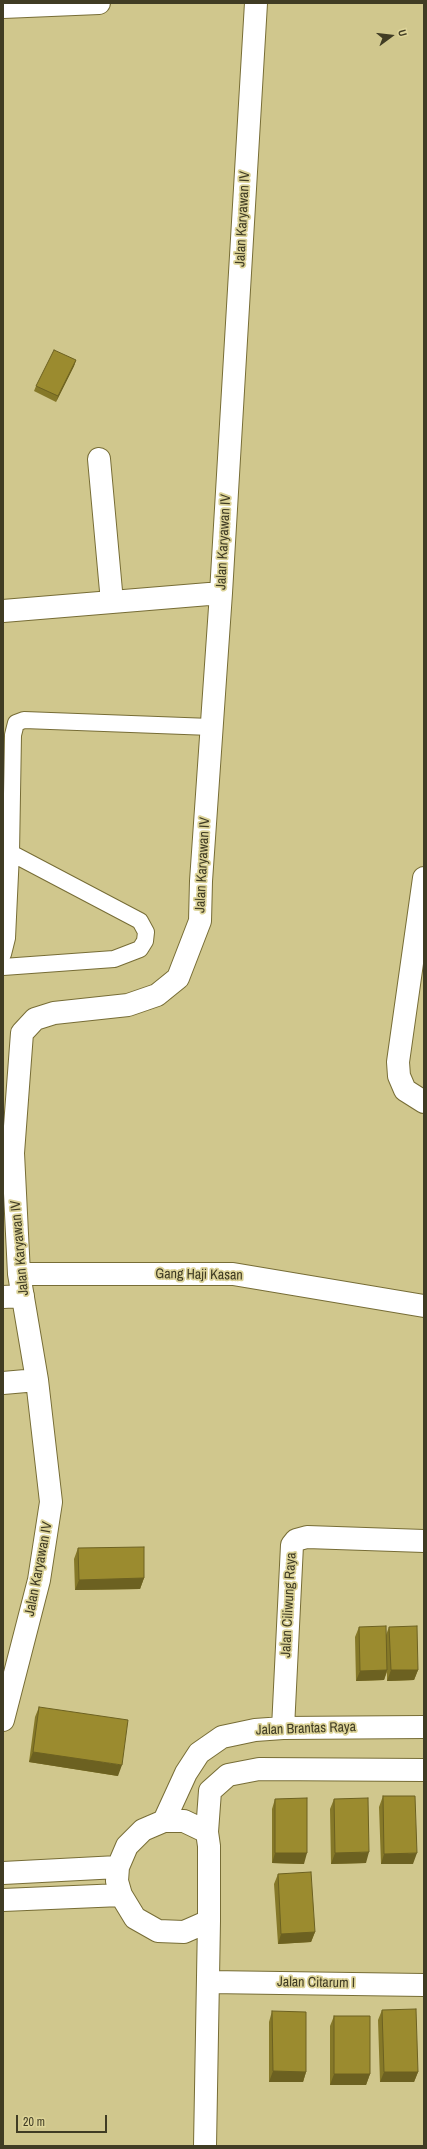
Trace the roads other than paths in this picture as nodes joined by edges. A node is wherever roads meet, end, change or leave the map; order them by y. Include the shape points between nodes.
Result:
1 (99, 3) edge
2 (256, 3) edge
3 (3, 7) edge
4 (99, 459) dead end
5 (221, 592) junction
6 (112, 602) junction
7 (3, 611) edge
8 (211, 727) junction
9 (11, 853) junction
10 (424, 878) edge
11 (3, 954) edge
12 (3, 967) edge
13 (424, 1102) edge
14 (19, 1274) junction
15 (13, 1297) edge
16 (424, 1306) edge
17 (37, 1380) junction
18 (3, 1383) edge
19 (424, 1541) edge
20 (3, 1720) edge
21 (424, 1727) edge
22 (283, 1728) junction
23 (424, 1770) edge
24 (164, 1821) junction
25 (207, 1832) junction
26 (118, 1867) junction
27 (3, 1873) edge
28 (121, 1895) junction
29 (3, 1900) edge
30 (209, 1921) junction
31 (209, 1982) junction
32 (424, 1984) edge
33 (206, 2146) edge

1 - 3 street
2 - 5 street, Jalan Karyawan IV
4 - 6 street
5 - 6 street
5 - 8 street, Jalan Karyawan IV
6 - 7 street
8 - 9 lane via 24,720 16,723 13,735
8 - 14 street, Jalan Karyawan IV via 200,921 178,978 157,995 128,1005 54,1013 35,1019 22,1033 13,1153
9 - 11 lane via 7,938
9 - 12 lane via 140,921 146,932 145,941 140,949 114,959
10 - 13 street via 398,1062 399,1076 405,1090
14 - 15 street, Jalan Karyawan IV
14 - 16 street, Gang Haji Kasan via 233,1274
15 - 17 street, Jalan Karyawan IV
17 - 18 street
17 - 20 street, Jalan Karyawan IV via 51,1502 39,1580
19 - 22 street, Jalan Ciliwung Raya via 307,1537 296,1540 292,1546
21 - 22 street, Jalan Brantas Raya
22 - 24 street, Jalan Brantas Raya via 255,1730 222,1737 199,1753 186,1773
23 - 25 street via 259,1769 228,1776 210,1791
24 - 25 street via 184,1822
24 - 26 street via 143,1830 127,1846
25 - 30 street
26 - 27 street
26 - 28 street via 117,1881
28 - 29 street
28 - 30 street via 135,1918 158,1931 184,1932
30 - 31 street
31 - 32 street, Jalan Citarum I
31 - 33 street

